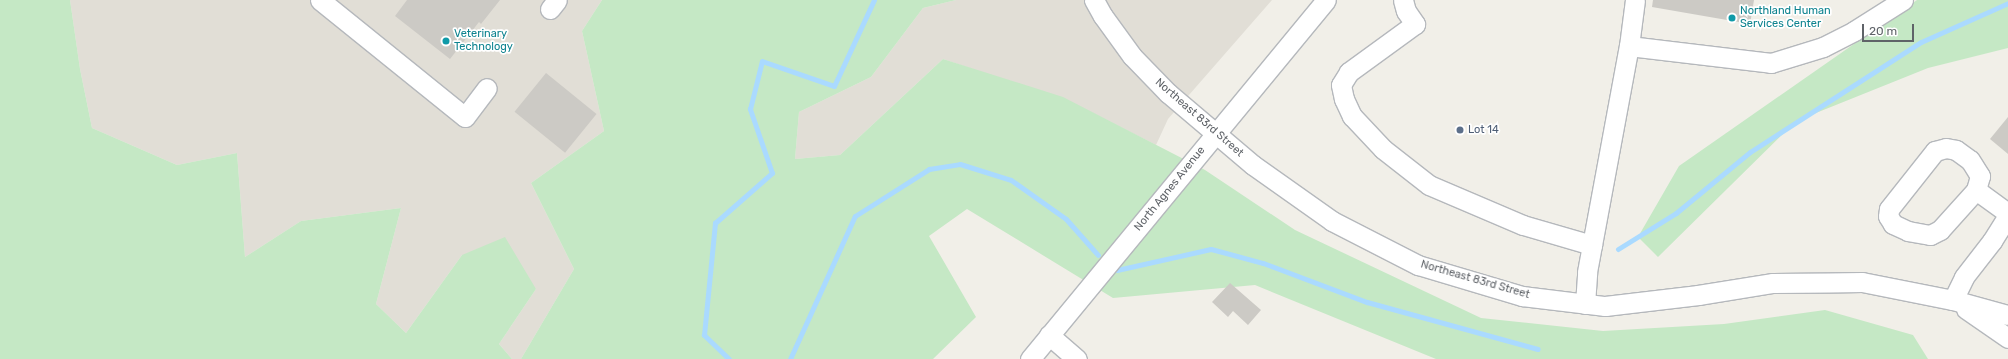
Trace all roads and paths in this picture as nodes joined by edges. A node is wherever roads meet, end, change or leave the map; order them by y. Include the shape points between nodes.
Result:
1 (1094, 0) edge
2 (1326, 0) edge
3 (1403, 0) edge
4 (1635, 0) edge
5 (1903, 0) edge
6 (331, 3) edge
7 (1629, 46) junction
8 (488, 88) dead end
9 (1216, 133) junction
10 (1976, 190) junction
11 (2008, 214) edge
12 (1592, 245) junction
13 (1953, 300) junction
14 (1585, 304) junction
15 (2008, 315) edge
16 (1049, 336) junction
17 (2008, 338) edge
18 (1030, 359) edge
19 (1077, 359) edge

1 - 9 street, Northeast 83rd Street via 1132,56 1168,93
2 - 9 street, North Agnes Avenue
3 - 12 street via 1406,11 1415,24 1349,72 1341,85 1352,116 1383,149 1428,185 1522,225
4 - 7 street
5 - 7 street via 1823,47 1771,62
6 - 8 street via 465,117
7 - 12 street
9 - 14 street, Northeast 83rd Street via 1253,165 1332,221 1418,265 1522,296
9 - 16 street, North Agnes Avenue
10 - 10 street via 1980,176 1970,160 1956,150 1941,149 1935,151 1889,209 1888,216 1893,224 1908,231 1930,236 1940,230
10 - 11 street
11 - 13 street via 1992,241 1964,277
12 - 14 street
13 - 14 street, Northeast 83rd Street via 1855,282 1773,283 1605,306
13 - 15 street, Northeast 83rd Street
13 - 17 street, Northeast 83rd Street
16 - 18 street, North Agnes Avenue
16 - 19 street

